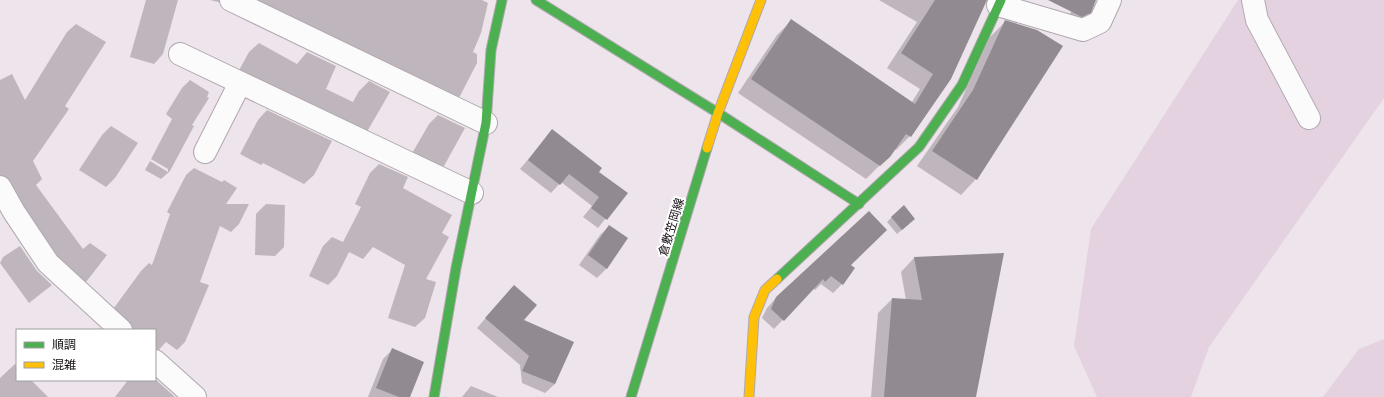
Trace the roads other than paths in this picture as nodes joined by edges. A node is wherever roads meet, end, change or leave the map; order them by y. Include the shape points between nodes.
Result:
1 (231, 0) edge
2 (502, 0) edge
3 (536, 0) edge
4 (761, 0) edge
5 (1110, 0) edge
6 (1253, 0) edge
7 (1000, 3) edge
8 (743, 21) dead end
9 (180, 54) dead end
10 (735, 64) junction
11 (240, 83) junction
12 (718, 113) junction
13 (1310, 118) dead end
14 (486, 123) junction
15 (205, 152) dead end
16 (0, 187) edge
17 (472, 193) junction
18 (859, 204) junction
19 (120, 329) edge
20 (156, 362) edge
21 (195, 397) edge
22 (434, 397) edge
23 (630, 397) edge
24 (749, 397) edge

1 - 14 street
2 - 14 street via 491,50
3 - 12 street
4 - 10 street, 倉敷笠岡線
5 - 7 street via 1100,22 1083,30
6 - 13 street via 1256,20
7 - 18 street via 962,85 923,141
8 - 10 street, 倉敷笠岡線
9 - 11 street
10 - 12 street, 倉敷笠岡線
11 - 15 street
11 - 17 street
12 - 18 street
12 - 23 street, 倉敷笠岡線
14 - 17 street
16 - 19 street via 48,263
17 - 22 street
18 - 24 street via 765,290 754,317
20 - 21 street

